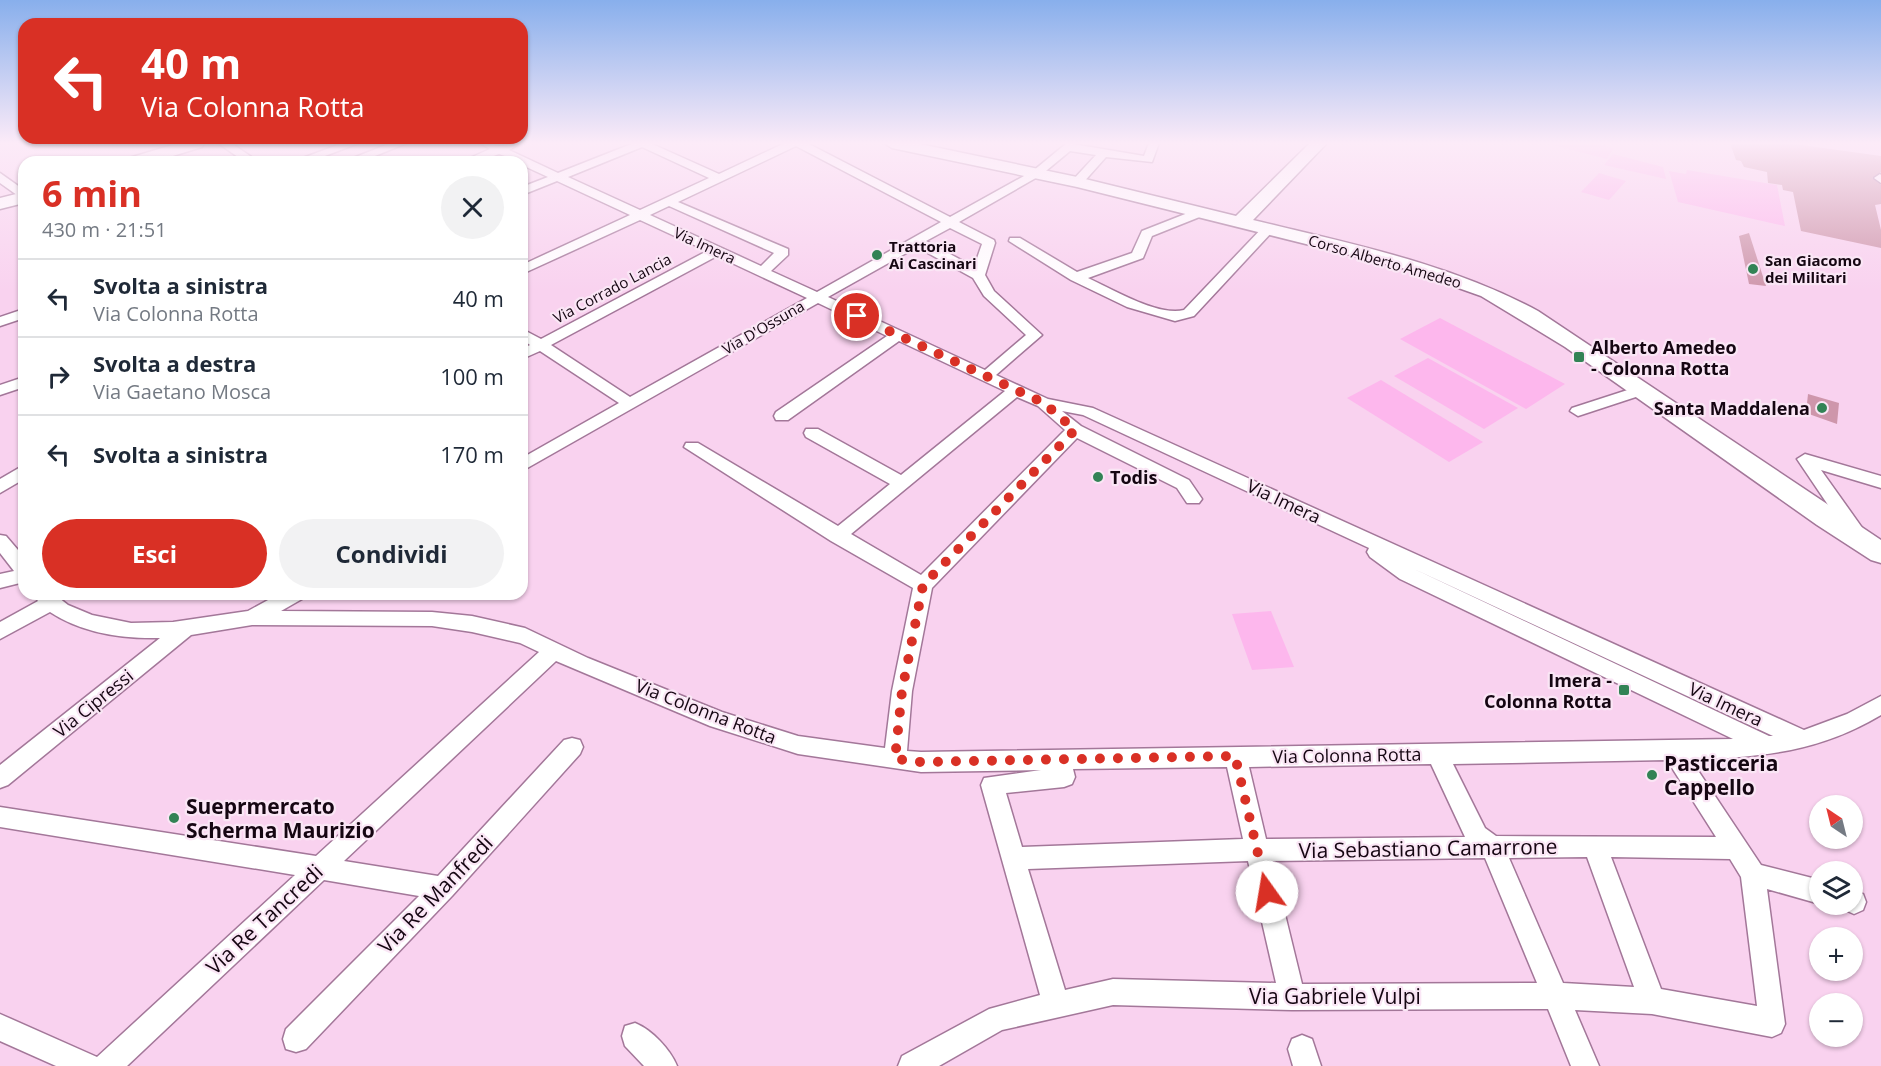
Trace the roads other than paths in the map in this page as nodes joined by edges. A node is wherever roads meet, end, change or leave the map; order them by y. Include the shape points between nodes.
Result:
1 (593, 193) edge
2 (685, 193) edge
3 (894, 193) edge
4 (1001, 193) edge
5 (1119, 193) edge
6 (1269, 193) edge
7 (18, 198) edge
8 (667, 201) junction
9 (0, 204) edge
10 (1197, 213) junction
11 (639, 214) junction
12 (950, 222) junction
13 (1239, 222) junction
14 (1268, 229) junction
15 (916, 241) junction
16 (1015, 241) dead end
17 (717, 251) junction
18 (528, 267) edge
19 (762, 272) junction
20 (978, 275) junction
21 (1076, 277) junction
22 (816, 297) junction
23 (18, 315) edge
24 (0, 322) edge
25 (897, 335) junction
26 (528, 337) edge
27 (541, 345) junction
28 (528, 352) edge
29 (986, 376) junction
30 (18, 384) edge
31 (0, 390) edge
32 (1016, 390) junction
33 (1643, 390) junction
34 (1044, 403) junction
35 (630, 404) junction
36 (1578, 411) dead end
37 (782, 416) dead end
38 (1075, 430) junction
39 (812, 433) dead end
40 (692, 447) dead end
41 (528, 462) edge
42 (18, 475) edge
43 (1881, 482) edge
44 (903, 484) junction
45 (0, 487) edge
46 (1194, 499) dead end
47 (1338, 526) junction
48 (837, 536) junction
49 (0, 541) edge
50 (1873, 549) edge
51 (18, 563) edge
52 (18, 576) edge
53 (0, 580) edge
54 (923, 585) junction
55 (44, 600) edge
56 (50, 600) edge
57 (284, 600) edge
58 (252, 618) junction
59 (187, 627) junction
60 (0, 631) edge
61 (554, 651) junction
62 (1881, 705) edge
63 (1804, 740) junction
64 (572, 747) dead end
65 (1769, 747) junction
66 (1673, 751) junction
67 (1437, 753) junction
68 (1235, 756) junction
69 (895, 759) junction
70 (1060, 760) junction
71 (0, 778) edge
72 (0, 817) edge
73 (1595, 846) junction
74 (1493, 848) junction
75 (1735, 848) junction
76 (1257, 850) junction
77 (1012, 858) junction
78 (320, 867) junction
79 (1753, 874) junction
80 (443, 888) junction
81 (1809, 889) edge
82 (1557, 996) junction
83 (1292, 997) junction
84 (1652, 1001) junction
85 (1056, 1004) junction
86 (0, 1027) edge
87 (635, 1035) dead end
88 (296, 1039) dead end
89 (87, 1066) edge
90 (107, 1066) edge
91 (663, 1066) edge
92 (912, 1066) edge
93 (1586, 1066) edge

1 - 11 street, Via Imera
2 - 8 street
3 - 12 street
4 - 12 street, Via D'Ossuna
5 - 10 street, Corso Alberto Amedeo
6 - 13 street
7 - 9 street
8 - 11 street
8 - 19 street, Via Imera via 783,252
10 - 13 street, Corso Alberto Amedeo
10 - 21 street via 1146,234 1138,255
11 - 17 street, Via Imera
11 - 18 street
12 - 15 street, Via D'Ossuna
12 - 20 street via 989,243
13 - 14 street, Corso Alberto Amedeo
14 - 21 street via 1189,313 1174,317
14 - 33 street, Corso Alberto Amedeo via 1409,264 1488,292 1531,315
15 - 20 street
15 - 22 street, Via D'Ossuna
16 - 21 street
17 - 19 street, Via Imera
17 - 27 street, Via Corrado Lancia
19 - 22 street, Via Imera
20 - 29 street via 988,293 1035,335
22 - 25 street, Via Imera
22 - 35 street, Via D'Ossuna
23 - 24 street
25 - 29 street, Via Imera
25 - 37 street
26 - 27 street
27 - 28 street, Via Corrado Lancia
27 - 35 street
29 - 32 street, Via Imera
30 - 31 street
32 - 34 street, Via Imera
32 - 44 street
33 - 36 street
33 - 50 street, Corso Alberto Amedeo
34 - 38 street
34 - 47 street, Via Imera via 1087,411
35 - 41 street, Via D'Ossuna
38 - 46 street via 1183,484
38 - 54 street
39 - 44 street
40 - 48 street
42 - 45 street
43 - 50 street via 1805,459
44 - 48 street
47 - 63 street, Via Imera
47 - 65 street via 1407,574
48 - 54 street
49 - 51 street
52 - 53 street
54 - 69 street via 902,691
55 - 60 street
56 - 59 street via 89,622 131,631
57 - 58 street
58 - 59 street
58 - 61 street, Via Colonna Rotta via 432,619 525,636
59 - 71 street, Via Cipressi
61 - 69 street, Via Colonna Rotta via 718,720 765,735 798,745
61 - 78 street, Via Re Tancredi
62 - 63 street, Via Colonna Rotta via 1834,731
63 - 65 street, Via Colonna Rotta
64 - 80 street, Via Re Manfredi
65 - 66 street, Via Colonna Rotta
66 - 67 street, Via Colonna Rotta
66 - 75 street
67 - 68 street, Via Colonna Rotta
67 - 74 street via 1477,836
68 - 70 street, Via Colonna Rotta
68 - 76 street
69 - 70 street, Via Colonna Rotta
70 - 77 street via 1064,777 992,785
72 - 78 street
73 - 74 street, Via Sebastiano Camarrone
73 - 75 street, Via Sebastiano Camarrone
73 - 84 street
74 - 76 street, Via Sebastiano Camarrone
74 - 82 street
75 - 79 street
76 - 77 street, Via Sebastiano Camarrone
76 - 83 street
77 - 85 street
78 - 80 street
78 - 90 street, Via Re Tancredi
79 - 81 street
79 - 84 street, Via Gabriele Vulpi via 1772,1024
80 - 88 street, Via Re Manfredi
82 - 83 street, Via Gabriele Vulpi
82 - 84 street, Via Gabriele Vulpi
82 - 93 street
83 - 85 street, Via Gabriele Vulpi via 1113,992
85 - 92 street, Via Gabriele Vulpi via 998,1018
86 - 89 street
87 - 91 street

